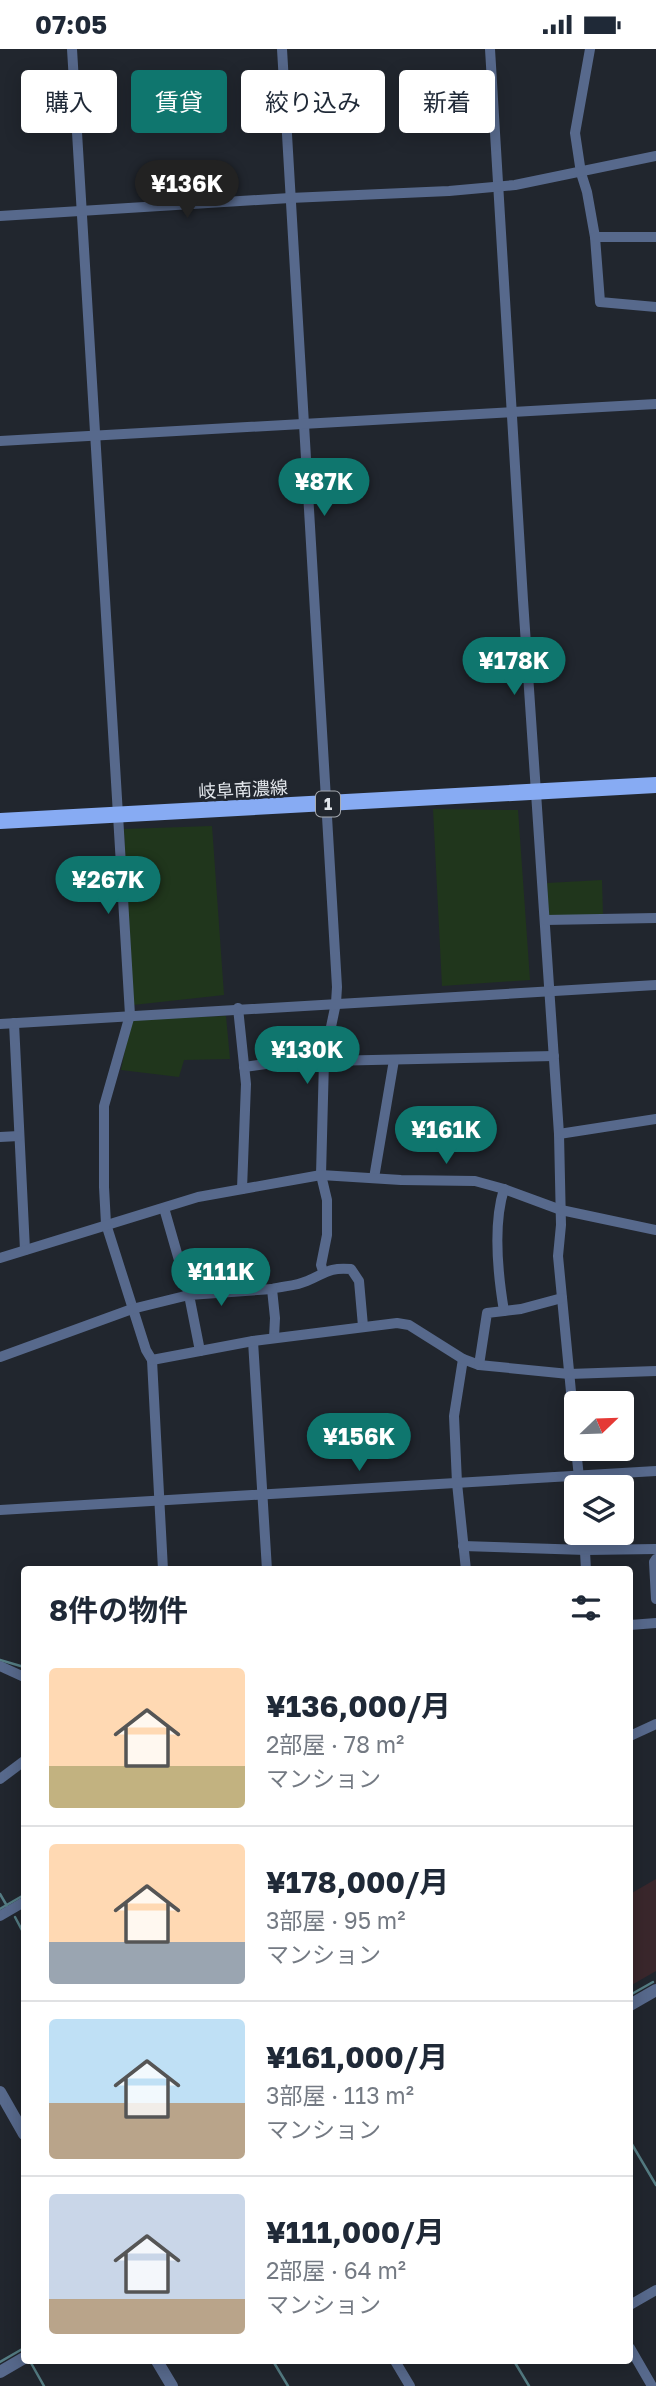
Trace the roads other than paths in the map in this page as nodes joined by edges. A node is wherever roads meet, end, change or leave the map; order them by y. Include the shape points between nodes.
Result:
1 (72, 49) edge
2 (282, 49) edge
3 (490, 49) edge
4 (590, 49) edge
5 (656, 156) edge
6 (580, 173) junction
7 (498, 186) junction
8 (290, 198) junction
9 (82, 211) junction
10 (0, 216) edge
11 (595, 237) junction
12 (656, 237) edge
13 (656, 307) edge
14 (656, 404) edge
15 (512, 413) junction
16 (303, 425) junction
17 (95, 435) junction
18 (0, 441) edge
19 (656, 785) edge
20 (536, 791) junction
21 (325, 804) junction
22 (118, 816) junction
23 (0, 821) edge
24 (656, 918) edge
25 (545, 920) junction
26 (656, 985) edge
27 (549, 991) junction
28 (336, 1003) junction
29 (238, 1008) junction
30 (130, 1015) junction
31 (14, 1023) junction
32 (0, 1024) edge
33 (554, 1056) junction
34 (324, 1060) junction
35 (394, 1060) junction
36 (244, 1067) junction
37 (656, 1119) edge
38 (559, 1134) junction
39 (19, 1136) junction
40 (0, 1137) edge
41 (321, 1175) junction
42 (374, 1178) junction
43 (242, 1189) junction
44 (504, 1189) junction
45 (164, 1208) junction
46 (561, 1210) junction
47 (106, 1224) junction
48 (656, 1230) edge
49 (25, 1250) junction
50 (0, 1258) edge
51 (323, 1271) junction
52 (272, 1289) junction
53 (189, 1295) junction
54 (562, 1298) junction
55 (132, 1309) junction
56 (504, 1311) junction
57 (363, 1326) junction
58 (274, 1338) junction
59 (253, 1341) junction
60 (200, 1351) junction
61 (0, 1357) edge
62 (463, 1359) junction
63 (152, 1360) junction
64 (478, 1365) junction
65 (656, 1370) edge
66 (569, 1374) junction
67 (571, 1391) edge
68 (578, 1461) edge
69 (656, 1471) edge
70 (579, 1475) joint
71 (564, 1476) edge
72 (457, 1483) junction
73 (262, 1495) junction
74 (159, 1500) junction
75 (0, 1510) edge
76 (585, 1545) edge
77 (463, 1546) junction
78 (656, 1549) edge
79 (586, 1550) junction
80 (656, 1559) edge
81 (163, 1566) edge
82 (267, 1566) edge
83 (466, 1566) edge
84 (586, 1566) edge
85 (656, 1599) edge
86 (656, 1623) edge
87 (633, 1625) edge
88 (0, 1666) edge
89 (21, 1676) edge
90 (656, 1724) edge
91 (633, 1735) edge
92 (21, 1765) edge
93 (0, 1779) edge
94 (21, 1904) edge
95 (0, 1916) edge
96 (656, 1990) edge
97 (633, 2003) edge
98 (0, 2092) edge
99 (21, 2129) edge
100 (656, 2290) edge
101 (633, 2303) edge
102 (633, 2353) edge
103 (21, 2360) edge
104 (159, 2364) edge
105 (397, 2364) edge
106 (0, 2372) edge
107 (172, 2386) edge
108 (410, 2386) edge
109 (652, 2386) edge

1 - 9 street
2 - 8 street
3 - 7 street
4 - 6 street via 575,133
5 - 6 street
6 - 7 street
6 - 11 street
7 - 8 street
7 - 15 street
8 - 9 street
8 - 16 street
9 - 10 street
9 - 17 street
11 - 12 street
11 - 13 street via 600,302
14 - 15 street
15 - 16 street
15 - 20 street
16 - 17 street
16 - 21 street
17 - 18 street
17 - 22 street
19 - 20 main road, 岐阜南濃線 / 1
20 - 21 main road, 岐阜南濃線 / 1
20 - 25 street
21 - 22 main road, 岐阜南濃線 / 1
21 - 28 street
22 - 23 main road, 岐阜南濃線 / 1
22 - 30 street
24 - 25 street
25 - 27 street
26 - 27 street
27 - 28 street
27 - 33 street
28 - 29 street
28 - 34 street
29 - 30 street
29 - 36 street
30 - 31 street
30 - 47 street via 104,1106
31 - 32 street
31 - 39 street
33 - 35 street
33 - 38 street
34 - 35 street
34 - 36 street
34 - 41 street
35 - 42 street
36 - 43 street
37 - 38 street
38 - 46 street
39 - 40 street
39 - 49 street
41 - 42 street
41 - 43 street
41 - 51 street via 327,1200
42 - 44 street via 475,1181
43 - 45 street
44 - 46 street
44 - 56 street via 498,1249
45 - 47 street
45 - 53 street
46 - 48 street
46 - 54 street via 558,1256
47 - 49 street
47 - 55 street
49 - 50 street
51 - 52 street via 304,1282
51 - 57 street via 351,1269 359,1281
52 - 53 street
52 - 58 street
53 - 55 street
53 - 60 street
54 - 56 street
54 - 66 street
55 - 61 street
55 - 63 street
56 - 64 street via 487,1313
57 - 58 street
57 - 62 street via 409,1325
58 - 59 street
59 - 60 street
59 - 73 street
60 - 63 street
62 - 64 street
62 - 72 street via 454,1416
63 - 74 street
64 - 66 street
65 - 66 street
66 - 67 street
68 - 70 street
69 - 70 street
71 - 72 street
72 - 73 street
72 - 77 street
73 - 74 street
73 - 82 street
74 - 75 street
74 - 81 street
76 - 79 street
77 - 79 street
77 - 83 street
78 - 79 street
79 - 84 street
80 - 85 street
86 - 87 street
88 - 89 street
90 - 91 street
92 - 93 street
94 - 95 street
96 - 97 street
98 - 99 street
100 - 101 street
102 - 109 street
103 - 106 street
104 - 107 street
105 - 108 street

